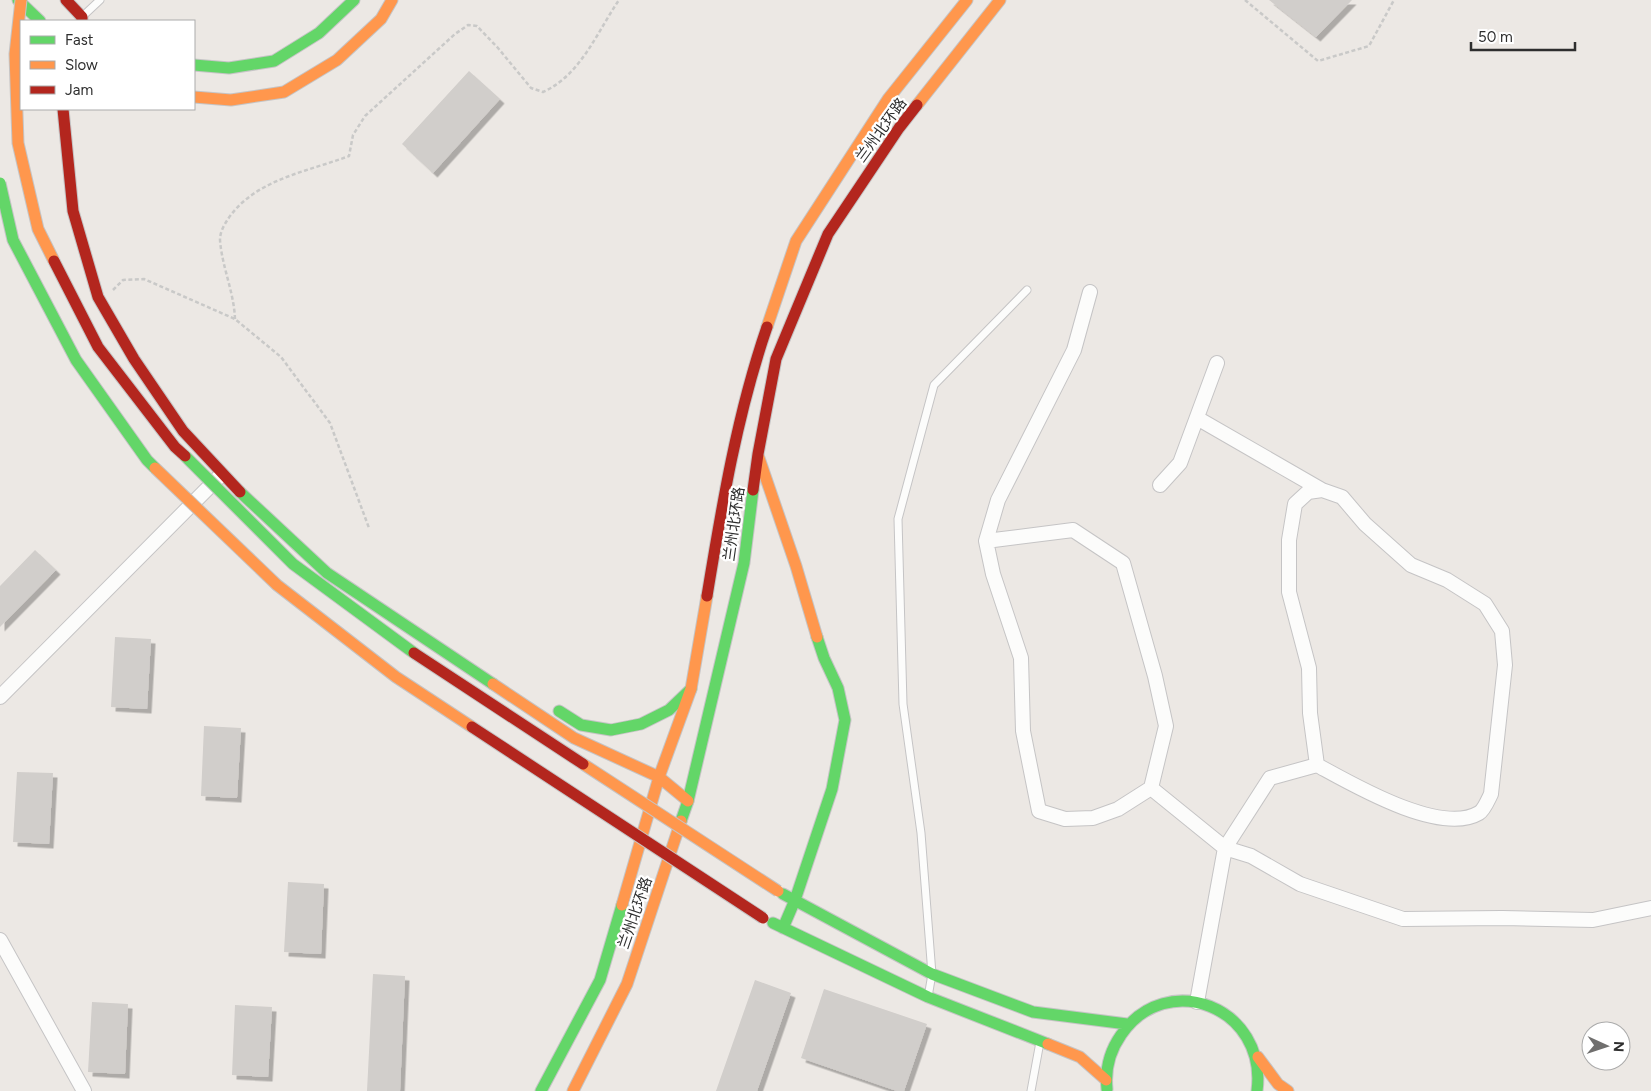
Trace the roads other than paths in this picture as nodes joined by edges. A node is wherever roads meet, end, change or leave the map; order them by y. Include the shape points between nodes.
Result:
1 (20, 0) edge
2 (66, 0) edge
3 (100, 0) edge
4 (354, 0) edge
5 (392, 0) edge
6 (967, 0) edge
7 (1000, 0) edge
8 (39, 20) edge
9 (82, 20) edge
10 (195, 64) edge
11 (195, 97) edge
12 (63, 110) edge
13 (0, 184) edge
14 (1027, 290) dead end
15 (1090, 292) dead end
16 (1217, 363) dead end
17 (1197, 418) junction
18 (758, 454) junction
19 (222, 473) junction
20 (1160, 485) dead end
21 (1322, 490) junction
22 (986, 541) junction
23 (691, 689) junction
24 (0, 697) edge
25 (548, 704) dead end
26 (1317, 765) junction
27 (659, 777) junction
28 (1151, 788) junction
29 (688, 801) junction
30 (1225, 848) junction
31 (795, 900) junction
32 (1651, 908) edge
33 (783, 928) junction
34 (0, 940) edge
35 (932, 974) junction
36 (928, 997) junction
37 (1197, 1002) junction
38 (1127, 1024) junction
39 (1040, 1041) junction
40 (1255, 1053) junction
41 (1107, 1086) edge
42 (84, 1091) edge
43 (541, 1091) edge
44 (573, 1091) edge
45 (1031, 1091) edge
46 (1257, 1091) edge
47 (1288, 1091) edge

1 - 8 main road
1 - 31 main road, bridge via 15,54 18,143 38,229 98,346 175,447 293,564 414,653
2 - 9 main road
3 - 9 lane
4 - 10 main road via 319,33 274,61 230,68
5 - 11 main road via 381,19 337,60 284,92 230,100
6 - 23 main road, 兰州北环路 via 888,99 796,241 752,370 730,463
7 - 18 main road, 兰州北环路 via 899,128 828,234 776,359
12 - 19 main road via 73,211 98,297 134,359 183,432
13 - 33 main road, bridge via 13,240 76,360 147,460 277,585 396,677 762,918
14 - 35 lane via 934,384 898,519 903,704 921,833
15 - 22 street via 1074,350 998,500
16 - 17 street
17 - 20 street via 1180,462
17 - 21 street
18 - 29 main road, 兰州北环路 via 744,563
18 - 31 main road via 824,658 838,688 845,720 832,790
19 - 24 street
19 - 27 main road via 327,573 574,738
21 - 26 street via 1308,492 1296,504 1289,540 1289,592 1309,668 1310,713
21 - 26 street via 1342,497 1365,524 1411,565 1447,580 1485,604 1502,631 1505,665 1491,794 1480,813 1464,819 1434,818 1376,797
22 - 28 street via 1073,530 1123,563 1166,726
22 - 28 street via 993,574 1021,658 1023,731 1038,811 1065,819 1092,818 1118,809
23 - 25 main road via 668,710 641,724 611,730 581,726
23 - 27 main road, 兰州北环路
26 - 30 street via 1270,778
27 - 29 main road
27 - 43 main road, 兰州北环路 via 600,980
28 - 30 street
29 - 44 main road, 兰州北环路 via 627,984
30 - 32 street via 1251,856 1300,884 1403,919 1593,920
30 - 37 street
31 - 33 main road
31 - 35 main road
33 - 36 main road
34 - 42 street
35 - 36 lane
35 - 38 main road via 1033,1012
36 - 39 main road
37 - 38 main road via 1178,1000 1159,1004
37 - 40 main road via 1216,1008 1233,1020
38 - 41 main road via 1111,1050
39 - 41 main road via 1080,1056
39 - 45 lane
40 - 46 main road via 1259,1076
40 - 47 main road via 1278,1084

